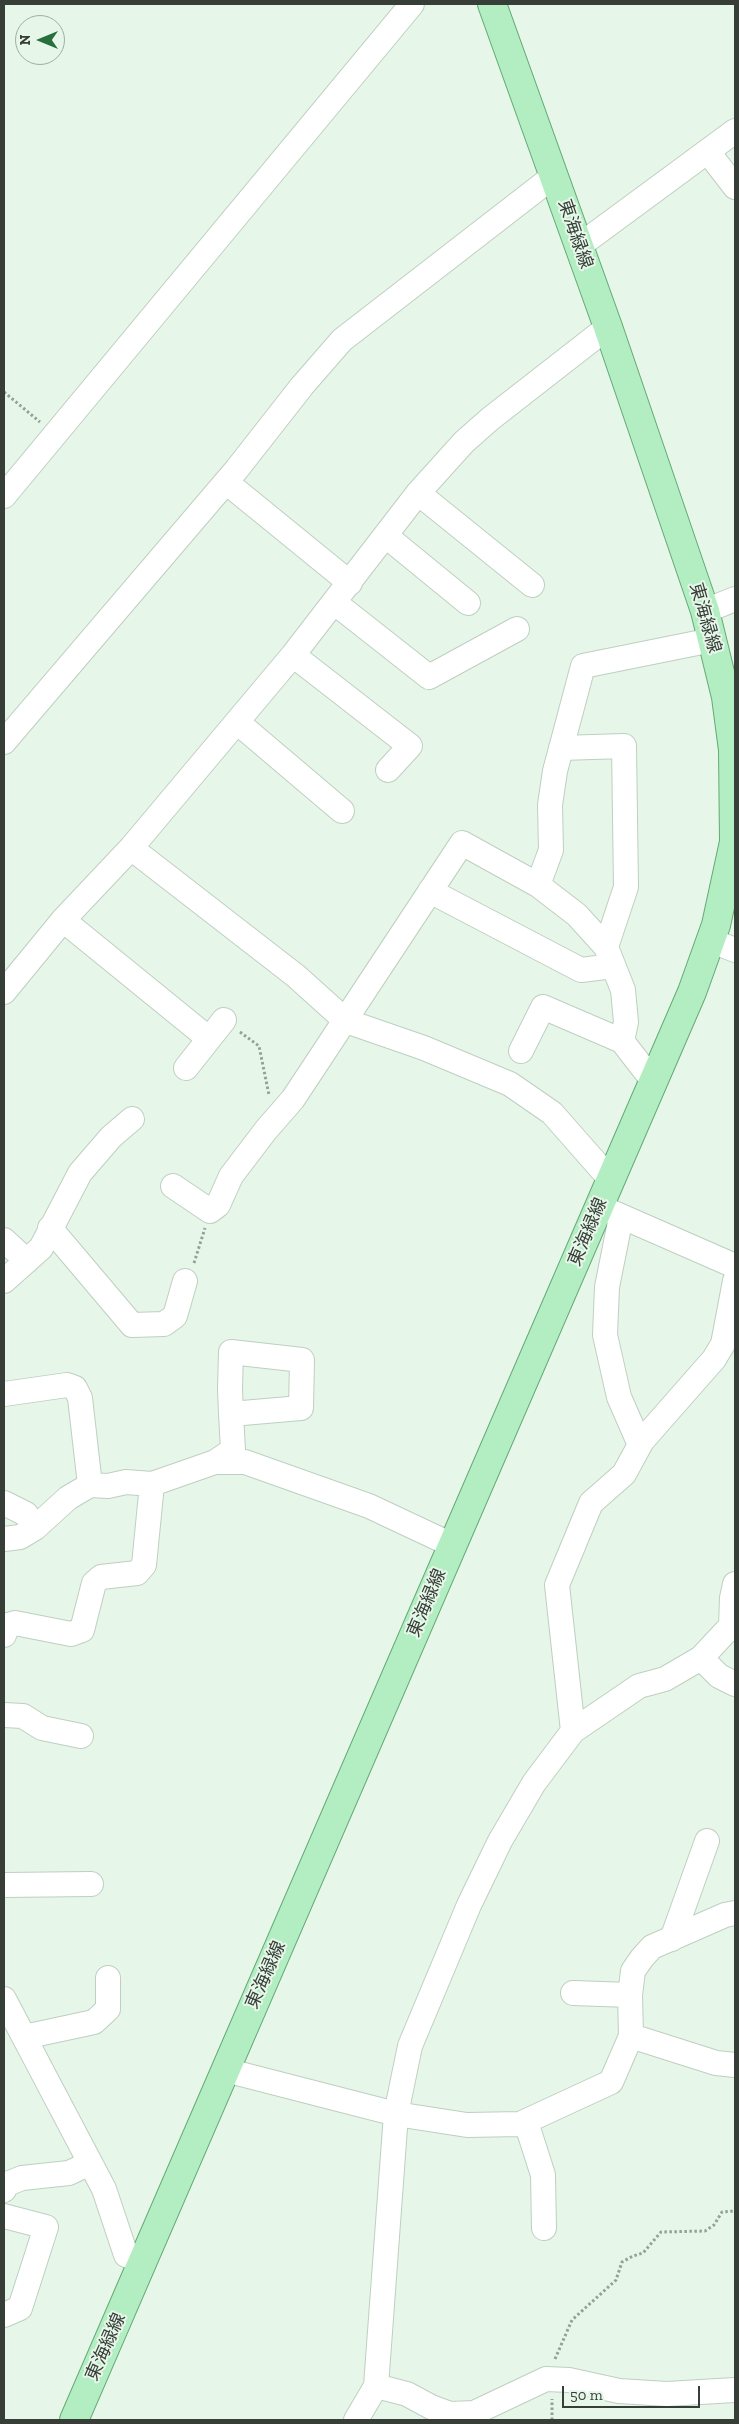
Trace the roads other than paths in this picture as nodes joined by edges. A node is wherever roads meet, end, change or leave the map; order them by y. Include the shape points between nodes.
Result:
1 (412, 4) edge
2 (492, 4) edge
3 (735, 131) edge
4 (708, 152) junction
5 (555, 175) junction
6 (735, 187) edge
7 (579, 246) junction
8 (608, 327) junction
9 (226, 482) junction
10 (418, 493) junction
11 (4, 496) edge
12 (386, 536) junction
13 (350, 583) junction
14 (532, 585) dead end
15 (735, 599) edge
16 (335, 604) junction
17 (468, 604) dead end
18 (705, 611) junction
19 (517, 629) dead end
20 (712, 640) junction
21 (293, 655) junction
22 (236, 722) junction
23 (4, 742) edge
24 (560, 748) junction
25 (388, 770) dead end
26 (342, 811) dead end
27 (131, 848) junction
28 (538, 885) junction
29 (430, 891) junction
30 (63, 920) junction
31 (725, 937) edge
32 (610, 956) junction
33 (4, 992) edge
34 (224, 1020) road end
35 (346, 1021) junction
36 (208, 1038) junction
37 (622, 1040) junction
38 (521, 1051) dead end
39 (186, 1068) dead end
40 (653, 1080) junction
41 (132, 1119) dead end
42 (610, 1179) junction
43 (173, 1186) dead end
44 (610, 1212) junction
45 (50, 1228) junction
46 (4, 1240) edge
47 (28, 1261) junction
48 (735, 1266) edge
49 (4, 1280) edge
50 (185, 1281) road end
51 (735, 1281) edge
52 (729, 1346) edge
53 (4, 1394) edge
54 (231, 1414) dead end
55 (640, 1445) junction
56 (215, 1462) junction
57 (152, 1484) junction
58 (90, 1485) junction
59 (4, 1503) edge
60 (35, 1528) junction
61 (4, 1539) edge
62 (452, 1545) junction
63 (735, 1584) edge
64 (4, 1635) edge
65 (701, 1658) junction
66 (735, 1684) edge
67 (4, 1715) edge
68 (573, 1731) junction
69 (81, 1736) dead end
70 (707, 1841) dead end
71 (91, 1884) dead end
72 (4, 1885) edge
73 (735, 1913) edge
74 (672, 1938) junction
75 (108, 1978) dead end
76 (573, 1993) dead end
77 (630, 1995) junction
78 (4, 2000) edge
79 (632, 2036) junction
80 (24, 2037) junction
81 (735, 2065) edge
82 (225, 2070) junction
83 (396, 2114) junction
84 (526, 2122) junction
85 (90, 2163) junction
86 (4, 2190) edge
87 (4, 2216) edge
88 (544, 2228) dead end
89 (143, 2262) junction
90 (4, 2315) edge
91 (376, 2386) junction
92 (735, 2390) edge
93 (74, 2420) edge
94 (356, 2420) edge

1 - 11 street
2 - 5 main road, 東海緑線
3 - 4 street
4 - 6 street
4 - 7 street
5 - 7 main road, 東海緑線
5 - 9 street via 342,340
7 - 8 main road, 東海緑線
8 - 10 street via 484,424
8 - 18 main road, 東海緑線
9 - 13 street
9 - 23 street
10 - 12 street
10 - 14 street
12 - 13 street
12 - 17 street
13 - 16 street
15 - 18 street
16 - 19 street via 429,677
16 - 21 street
18 - 20 main road, 東海緑線
20 - 24 street via 584,666
20 - 31 main road, 東海緑線 via 726,697 735,784 734,842
21 - 22 street
21 - 25 street via 410,746
22 - 26 street
22 - 27 street
24 - 28 street via 550,805 551,850
24 - 32 street via 624,746 626,887
27 - 30 street
27 - 35 street via 296,976
28 - 29 street via 462,843
28 - 32 street via 577,915
29 - 32 street via 581,970
29 - 35 street
30 - 33 street
30 - 36 street
31 - 40 main road, 東海緑線
32 - 37 street via 623,990 626,1022
34 - 36 street
35 - 42 street via 424,1048 510,1084 552,1113
35 - 43 street via 293,1099 231,1176 218,1206 210,1210
36 - 39 street
37 - 38 street via 543,1007
37 - 40 street
40 - 42 main road, 東海緑線
41 - 45 street via 80,1173
42 - 44 main road, 東海緑線
44 - 48 street
44 - 55 street via 605,1335 619,1397
44 - 62 main road, 東海緑線
45 - 47 street via 41,1248
45 - 50 street via 132,1325 164,1324 175,1316
46 - 47 street
47 - 49 street
51 - 52 street
52 - 55 street
53 - 58 street via 67,1385 75,1388 80,1398
54 - 56 street via 233,1450
55 - 68 street via 624,1474 591,1504 557,1585
56 - 57 street
56 - 62 street via 245,1462 369,1506
57 - 58 street
57 - 64 street via 144,1565 137,1573 101,1577 94,1583 82,1630 70,1634 15,1623 8,1625
58 - 60 street via 68,1498
59 - 60 street via 26,1514
60 - 61 street via 20,1537
62 - 82 main road, 東海緑線
63 - 65 street via 731,1626
65 - 66 street via 719,1676
65 - 68 street via 665,1679 639,1686
67 - 69 street via 23,1716 42,1728
68 - 83 street via 534,1783 500,1841 469,1905 410,2046
70 - 74 street
71 - 72 street
73 - 74 street
74 - 77 street via 652,1947 642,1958 633,1971
75 - 80 street via 108,2009 94,2022
76 - 77 street
77 - 79 street
78 - 80 street
79 - 81 street via 716,2063
79 - 84 street via 611,2082
80 - 85 street
82 - 83 street
82 - 89 main road, 東海緑線
83 - 84 street via 467,2125
83 - 91 street
84 - 88 street via 542,2175
85 - 86 street via 69,2173 22,2178 7,2184
85 - 89 street via 104,2189 126,2255
87 - 90 street via 46,2227 20,2308
89 - 93 main road, 東海緑線
91 - 92 street via 407,2394 431,2408 450,2414 474,2413 546,2379 569,2380 619,2391 667,2394
91 - 94 street

